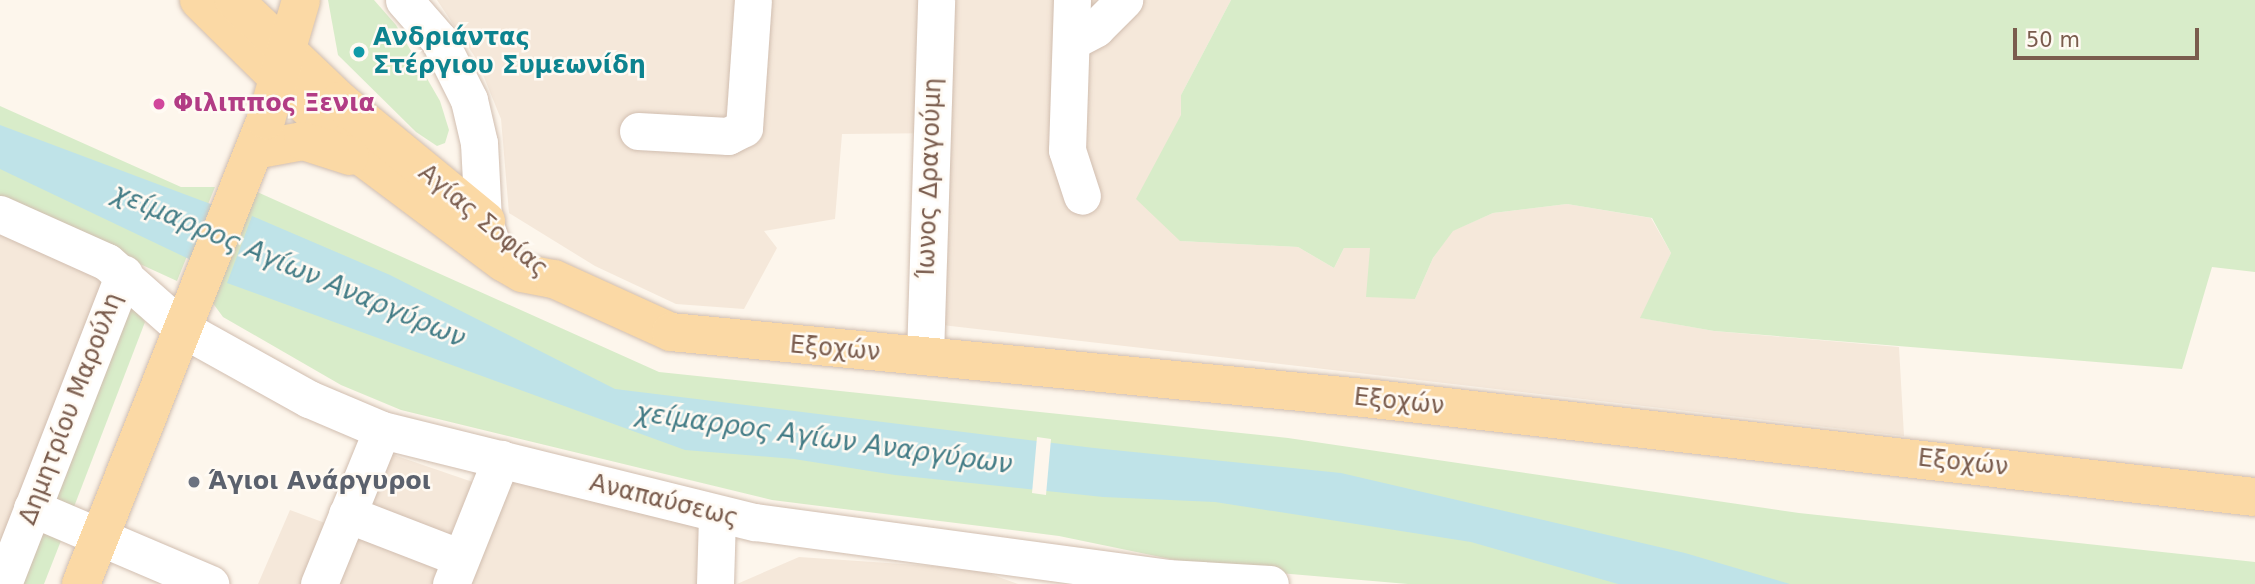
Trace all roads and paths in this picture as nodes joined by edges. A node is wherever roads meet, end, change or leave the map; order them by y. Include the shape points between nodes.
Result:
1 (199, 0) edge
2 (234, 0) edge
3 (301, 0) edge
4 (404, 0) edge
5 (753, 0) edge
6 (936, 0) edge
7 (1072, 0) edge
8 (1124, 0) edge
9 (1072, 41) junction
10 (284, 67) junction
11 (638, 131) dead end
12 (480, 155) junction
13 (369, 165) junction
14 (247, 166) junction
15 (437, 181) junction
16 (1082, 196) dead end
17 (0, 215) edge
18 (483, 219) junction
19 (503, 262) junction
20 (124, 274) junction
21 (554, 279) junction
22 (188, 315) junction
23 (925, 356) junction
24 (382, 430) junction
25 (501, 458) junction
26 (2255, 497) edge
27 (32, 508) junction
28 (347, 514) junction
29 (717, 515) junction
30 (100, 538) junction
31 (456, 571) edge
32 (1082, 575) edge
33 (1168, 581) edge
34 (3, 584) edge
35 (81, 584) edge
36 (210, 584) edge
37 (319, 584) edge
38 (715, 584) edge
39 (1270, 584) edge

1 - 10 main road, Αγίας Σοφίας
2 - 10 main road, Αγίας Σοφίας
3 - 10 main road
4 - 12 street via 433,31 460,80
5 - 11 street via 744,128 728,136
6 - 23 street, Ίωνος Δραγούμη
7 - 9 street
8 - 9 street via 1096,28
9 - 16 street via 1067,150
10 - 13 main road, Αγίας Σοφίας
10 - 14 main road
10 - 15 main road, Αγίας Σοφίας
12 - 15 street
12 - 18 street
13 - 14 main road via 303,141
13 - 19 main road, Αγίας Σοφίας
14 - 22 main road
15 - 18 main road, Αγίας Σοφίας
17 - 20 street, Αναπαύσεως via 74,245
18 - 19 street
18 - 21 main road, Αγίας Σοφίας
19 - 21 main road, Αγίας Σοφίας via 522,273
20 - 22 street, Αναπαύσεως
20 - 27 street, Δημητρίου Μαρούλη
21 - 23 main road, Εξοχών via 636,320 682,334
22 - 24 street, Αναπαύσεως via 309,399
22 - 30 main road
23 - 26 main road, Εξοχών via 1595,422
24 - 25 street, Αναπαύσεως
24 - 28 street
25 - 29 street, Αναπαύσεως
25 - 31 street
27 - 30 street
27 - 34 street, Δημητρίου Μαρούλη
28 - 31 street
28 - 37 street
29 - 32 street, Αναπαύσεως
29 - 38 street
30 - 35 main road
30 - 36 street
32 - 33 street, Αναπαύσεως
33 - 39 street, Αναπαύσεως

